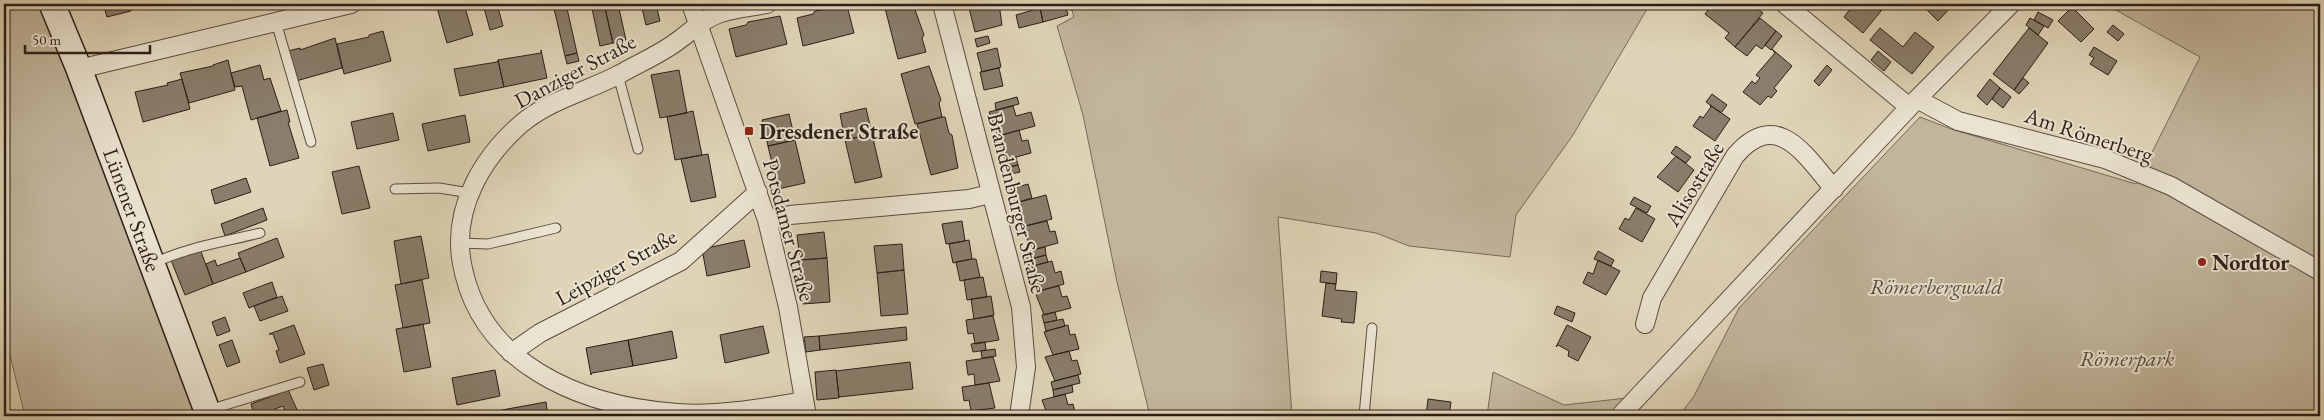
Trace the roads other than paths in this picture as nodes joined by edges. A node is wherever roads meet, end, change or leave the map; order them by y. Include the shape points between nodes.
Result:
1 (52, 4) edge
2 (351, 4) edge
3 (691, 4) edge
4 (767, 4) edge
5 (942, 4) edge
6 (1785, 4) edge
7 (2011, 4) edge
8 (276, 22) junction
9 (699, 23) junction
10 (79, 68) junction
11 (618, 75) junction
12 (1913, 103) junction
13 (311, 142) dead end
14 (638, 149) dead end
15 (1834, 188) junction
16 (395, 189) dead end
17 (758, 192) junction
18 (470, 193) junction
19 (990, 194) junction
20 (767, 220) junction
21 (556, 228) dead end
22 (260, 233) dead end
23 (459, 243) junction
24 (152, 264) junction
25 (2320, 272) edge
26 (1645, 324) dead end
27 (1372, 328) dead end
28 (511, 353) junction
29 (300, 382) dead end
30 (806, 409) edge
31 (208, 413) edge
32 (1019, 416) edge
33 (1364, 416) edge
34 (1620, 416) edge

1 - 10 main road, Lünener Straße
2 - 8 street
3 - 9 street, Potsdamer Straße
4 - 9 street, Danziger Straße via 721,13
5 - 19 street, Brandenburger Straße
6 - 12 street
7 - 12 street
8 - 10 street
8 - 13 lane
9 - 11 street, Danziger Straße via 678,41
9 - 17 street, Potsdamer Straße
10 - 24 main road, Lünener Straße
11 - 14 lane
11 - 18 street, Danziger Straße via 523,122 482,168
12 - 15 street
12 - 25 street, Am Römerberg via 1958,121 2105,159 2171,186
15 - 26 street, Alisostraße via 1785,137 1771,134 1756,136 1735,156 1652,298
15 - 34 street
16 - 18 lane via 439,188
17 - 20 street, Potsdamer Straße
17 - 28 street, Leipziger Straße via 681,260 540,333
18 - 23 street, Danziger Straße
19 - 20 street via 952,201
19 - 32 street, Brandenburger Straße via 1025,336 1026,367
20 - 30 street, Potsdamer Straße via 788,307
21 - 23 lane via 488,244
22 - 24 lane via 173,254
23 - 28 street, Danziger Straße via 465,281 477,310
24 - 31 main road, Lünener Straße
27 - 33 lane
28 - 30 street, Danziger Straße via 530,369 564,386 634,407 678,413
29 - 31 lane

